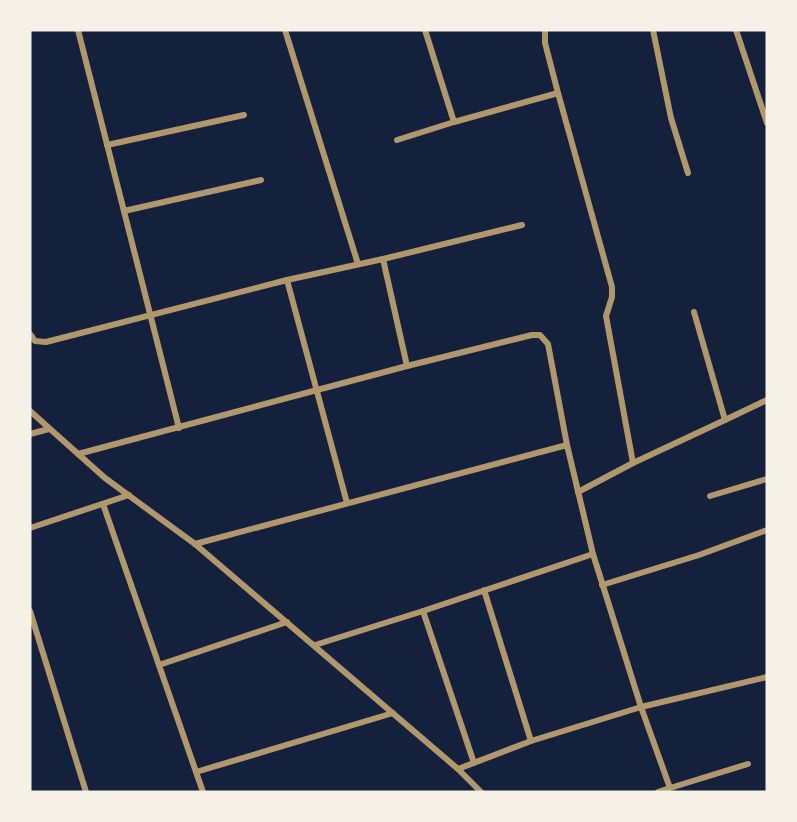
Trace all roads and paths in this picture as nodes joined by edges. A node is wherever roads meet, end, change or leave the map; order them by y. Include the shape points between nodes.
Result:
1 (78, 30) edge
2 (285, 30) edge
3 (425, 30) edge
4 (545, 30) edge
5 (653, 30) edge
6 (736, 30) edge
7 (558, 93) junction
8 (244, 115) dead end
9 (454, 122) junction
10 (767, 123) edge
11 (397, 140) dead end
12 (107, 145) junction
13 (688, 173) dead end
14 (261, 180) dead end
15 (124, 211) junction
16 (522, 225) dead end
17 (383, 259) junction
18 (358, 264) junction
19 (286, 280) junction
20 (694, 312) dead end
21 (150, 316) junction
22 (30, 334) edge
23 (407, 366) junction
24 (317, 390) junction
25 (767, 400) edge
26 (30, 411) edge
27 (725, 420) junction
28 (179, 428) junction
29 (49, 429) junction
30 (30, 434) edge
31 (567, 445) junction
32 (78, 454) junction
33 (633, 463) junction
34 (767, 479) edge
35 (578, 492) junction
36 (129, 495) junction
37 (710, 496) dead end
38 (347, 503) junction
39 (103, 504) junction
40 (30, 528) edge
41 (767, 530) edge
42 (195, 544) junction
43 (593, 554) junction
44 (602, 585) junction
45 (484, 590) junction
46 (30, 611) edge
47 (423, 611) junction
48 (287, 622) junction
49 (315, 645) junction
50 (159, 665) junction
51 (767, 677) edge
52 (641, 706) junction
53 (393, 713) junction
54 (531, 741) junction
55 (474, 763) junction
56 (748, 764) dead end
57 (458, 769) junction
58 (196, 772) junction
59 (670, 788) junction
60 (86, 792) edge
61 (203, 792) edge
62 (482, 792) edge
63 (658, 792) edge

1 - 12 street
2 - 18 street
3 - 9 street
4 - 7 street
5 - 13 street via 671,118
6 - 10 street
7 - 9 street
7 - 33 street via 612,287 606,316
8 - 12 street
9 - 11 street
12 - 15 street
14 - 15 street
15 - 21 street
16 - 17 street
17 - 18 street
17 - 23 street
18 - 19 street
19 - 21 street
19 - 24 street
20 - 27 street
21 - 22 street via 46,342 35,341
21 - 28 street
23 - 24 street
23 - 31 street via 540,335 548,344
24 - 28 street
24 - 38 street
25 - 27 street
26 - 29 street
27 - 33 street
28 - 32 street
29 - 30 street
29 - 32 street
31 - 35 street
31 - 38 street
32 - 36 street
33 - 35 street
34 - 37 street
35 - 43 street
36 - 39 street
36 - 42 street
38 - 42 street
39 - 40 street
39 - 50 street
41 - 44 street
42 - 48 street
43 - 44 street
43 - 45 street
44 - 52 street
45 - 47 street
45 - 54 street
46 - 60 street
47 - 49 street
47 - 55 street
48 - 49 street
48 - 50 street
49 - 53 street
50 - 58 street
51 - 52 street
52 - 54 street
52 - 59 street
53 - 57 street
53 - 58 street
54 - 55 street
55 - 57 street
56 - 59 street
57 - 62 street
58 - 61 street
59 - 63 street

